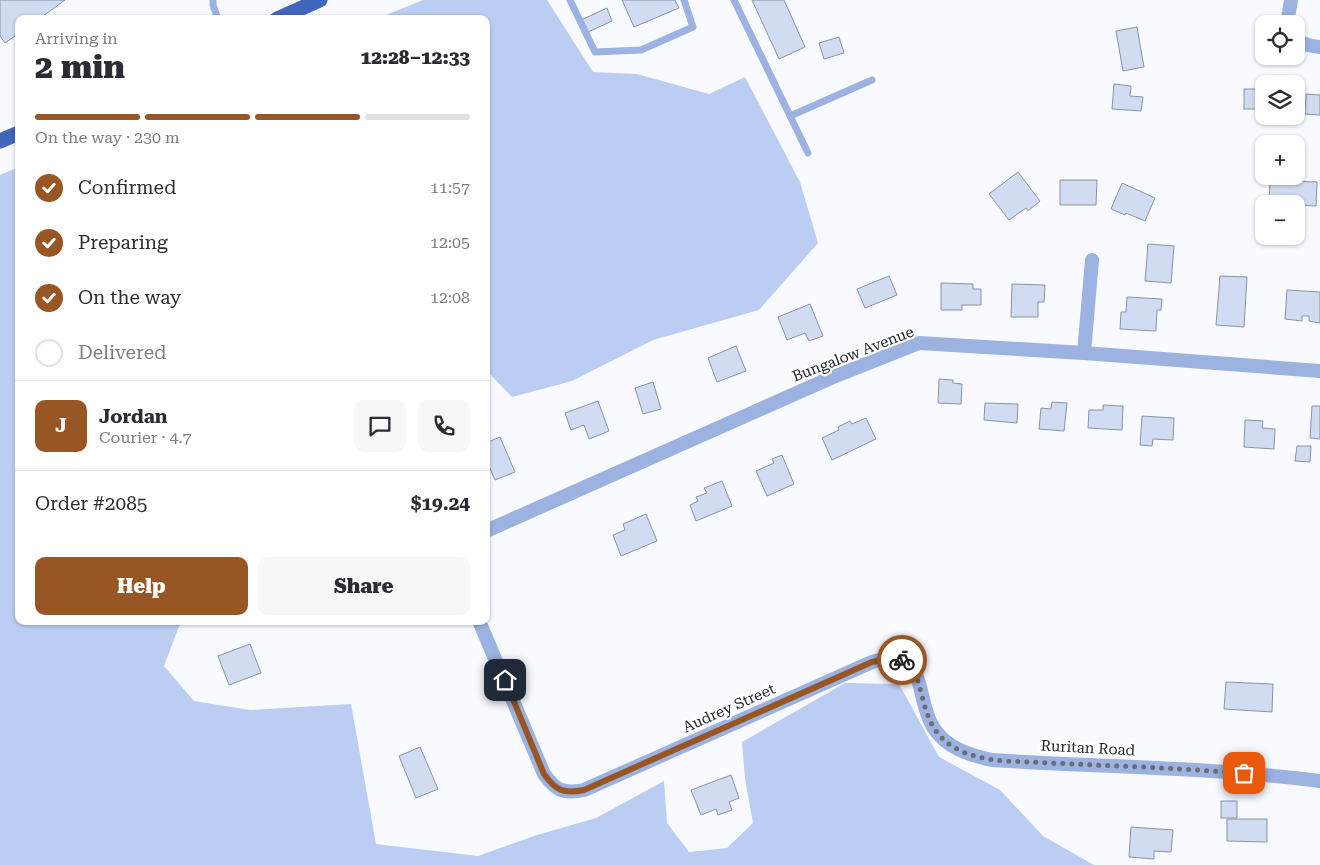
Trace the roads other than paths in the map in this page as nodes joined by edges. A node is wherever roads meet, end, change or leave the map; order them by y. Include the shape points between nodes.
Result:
1 (213, 0) edge
2 (320, 0) edge
3 (570, 0) edge
4 (684, 0) edge
5 (734, 0) edge
6 (1291, 0) edge
7 (217, 15) edge
8 (286, 15) edge
9 (1288, 15) edge
10 (1305, 44) edge
11 (1320, 47) edge
12 (872, 80) dead end
13 (790, 116) junction
14 (15, 135) edge
15 (0, 141) edge
16 (808, 153) dead end
17 (1092, 260) dead end
18 (1084, 353) junction
19 (1320, 371) edge
20 (490, 529) edge
21 (481, 625) edge
22 (910, 664) joint
23 (1320, 781) edge

1 - 7 lane
2 - 8 highway
3 - 4 lane via 594,52 641,50 693,26
5 - 13 lane
6 - 9 street
10 - 11 street
12 - 13 lane
13 - 16 lane
14 - 15 highway
17 - 18 street
18 - 19 street, Bungalow Avenue
18 - 20 street, Bungalow Avenue via 919,343 833,377
21 - 22 street, Audrey Street via 544,774 552,784 573,792 584,790 872,662 892,658
22 - 23 street, Ruritan Road via 933,727 945,742 972,756 998,761 1196,770

